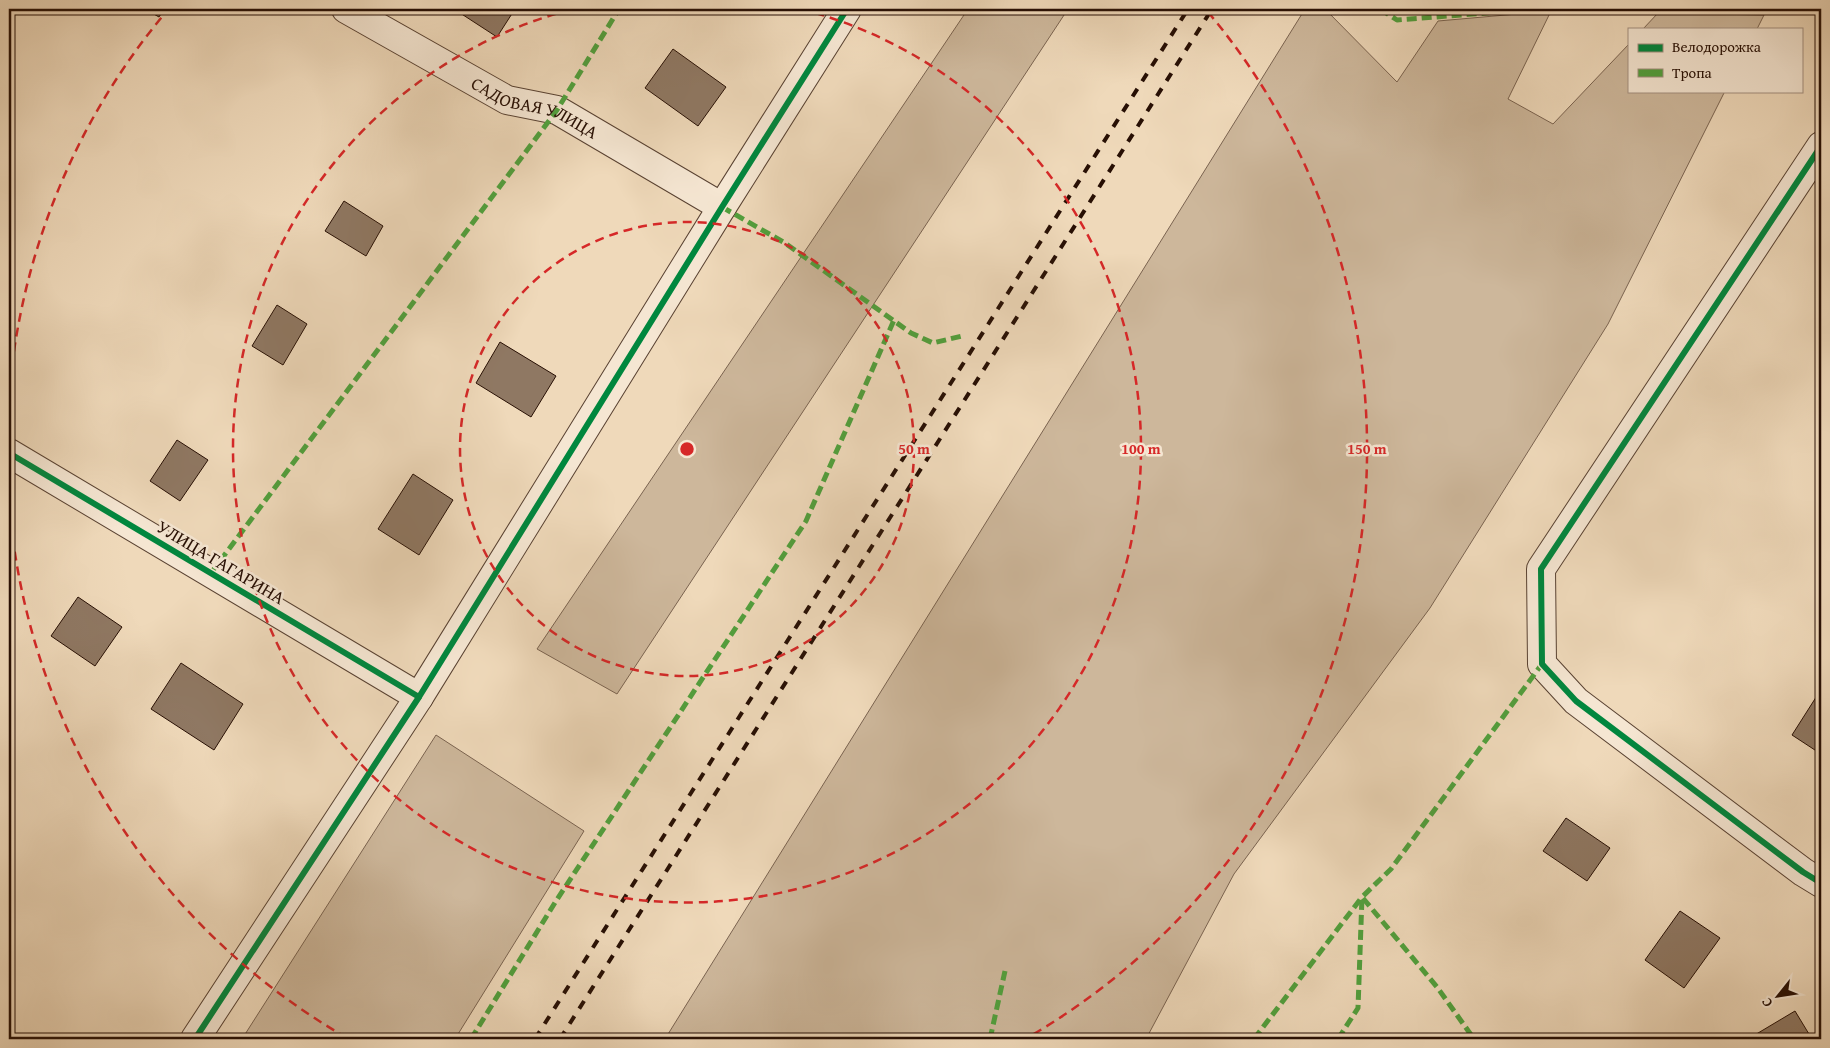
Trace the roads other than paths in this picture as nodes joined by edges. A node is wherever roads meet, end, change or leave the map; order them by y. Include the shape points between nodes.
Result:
1 (346, 9) edge
2 (847, 9) edge
3 (1821, 146) edge
4 (722, 207) junction
5 (9, 453) edge
6 (419, 697) junction
7 (1821, 883) edge
8 (195, 1039) edge

1 - 4 street, САДОВАЯ УЛИЦА via 507,100 557,110
2 - 4 street
3 - 7 street via 1541,569 1542,664 1576,701
4 - 6 street
5 - 6 street, УЛИЦА ГАГАРИНА
6 - 8 street

